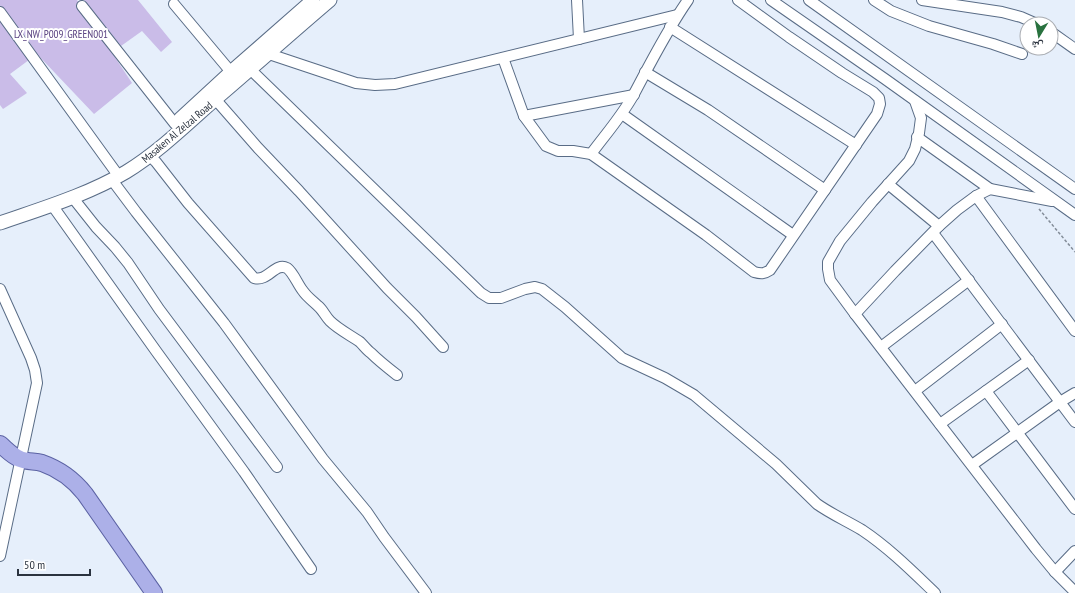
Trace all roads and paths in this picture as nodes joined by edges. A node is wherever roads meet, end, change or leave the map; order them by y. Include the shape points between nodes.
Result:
1 (313, 0) edge
2 (330, 0) edge
3 (577, 0) edge
4 (688, 0) edge
5 (738, 0) edge
6 (771, 0) edge
7 (809, 0) edge
8 (874, 0) edge
9 (922, 0) edge
10 (174, 4) dead end
11 (82, 6) dead end
12 (0, 12) edge
13 (677, 15) junction
14 (1019, 16) edge
15 (670, 27) junction
16 (1059, 38) edge
17 (579, 39) junction
18 (1075, 49) edge
19 (262, 52) junction
20 (1019, 53) edge
21 (503, 58) junction
22 (250, 69) junction
23 (231, 72) junction
24 (645, 72) junction
25 (634, 95) junction
26 (216, 100) junction
27 (915, 101) junction
28 (622, 114) junction
29 (524, 116) junction
30 (175, 124) junction
31 (918, 137) junction
32 (856, 145) junction
33 (591, 154) junction
34 (150, 156) junction
35 (114, 176) junction
36 (888, 184) junction
37 (990, 189) junction
38 (1075, 189) edge
39 (825, 190) junction
40 (976, 196) junction
41 (1029, 196) junction
42 (73, 198) junction
43 (1055, 201) junction
44 (52, 205) junction
45 (1075, 215) edge
46 (0, 216) edge
47 (0, 223) edge
48 (936, 230) junction
49 (793, 235) junction
50 (1075, 252) edge
51 (969, 280) junction
52 (0, 289) edge
53 (855, 314) junction
54 (1002, 324) junction
55 (1075, 331) edge
56 (442, 347) dead end
57 (881, 347) junction
58 (1029, 360) junction
59 (397, 375) dead end
60 (915, 391) junction
61 (986, 391) junction
62 (1075, 393) edge
63 (1060, 402) junction
64 (1075, 422) edge
65 (940, 424) junction
66 (1018, 432) junction
67 (0, 444) edge
68 (0, 458) edge
69 (21, 460) junction
70 (972, 465) junction
71 (277, 467) dead end
72 (1075, 509) edge
73 (1075, 551) edge
74 (0, 556) edge
75 (311, 569) dead end
76 (1055, 572) junction
77 (1075, 592) edge
78 (154, 593) edge
79 (426, 593) edge
80 (935, 593) edge

1 - 19 street, Masaken Al Zelzal Road
2 - 19 street, Masaken Al Zelzal Road
3 - 17 street
4 - 13 street
5 - 32 street via 876,94 880,104 877,114
6 - 27 street
7 - 38 street
8 - 20 street via 892,11 929,26
9 - 14 street
10 - 23 street
11 - 30 street
12 - 35 street
13 - 15 street
13 - 17 street
15 - 24 street
15 - 32 street
16 - 18 street
17 - 21 street
19 - 21 street via 356,83 375,85 394,84
19 - 22 street, Masaken Al Zelzal Road
19 - 23 street, Masaken Al Zelzal Road
21 - 29 street
22 - 26 street, Masaken Al Zelzal Road
22 - 80 street via 481,294 489,298 501,298 535,287 542,289 622,358 694,394 776,464 817,504 873,538
23 - 30 street, Masaken Al Zelzal Road
24 - 25 street
24 - 39 street via 708,110
25 - 28 street
25 - 29 street
26 - 34 street, Masaken Al Zelzal Road
26 - 56 street
27 - 31 street via 921,118
27 - 43 street
28 - 33 street
28 - 49 street
29 - 33 street via 546,146 558,151
30 - 35 street, Masaken Al Zelzal Road via 157,142
31 - 36 street via 909,161
31 - 37 street
32 - 39 street
33 - 49 street via 754,272 765,274 770,270
34 - 35 street, Masaken Al Zelzal Road via 138,165
34 - 59 street via 254,278 264,278 279,268 288,269 302,291 320,307 328,320 361,343
35 - 42 street, Masaken Al Zelzal Road
35 - 46 street, Masaken Al Zelzal Road
35 - 79 street via 136,212 224,323 323,459 367,512
36 - 48 street
36 - 53 street via 840,241 828,262 830,280
37 - 40 street
37 - 41 street
39 - 49 street
40 - 48 street
40 - 55 street
41 - 43 street
41 - 50 path
42 - 44 street, Masaken Al Zelzal Road
42 - 71 street via 128,263 159,309
43 - 45 street
44 - 47 street, Masaken Al Zelzal Road
44 - 75 street
48 - 51 street
48 - 53 street
51 - 54 street
51 - 57 street
52 - 69 street via 31,358 37,383
53 - 57 street
54 - 58 street
54 - 60 street
57 - 60 street
58 - 61 street
58 - 63 street
60 - 65 street
61 - 65 street
61 - 66 street
62 - 63 street
63 - 64 street
63 - 66 street
65 - 70 street
66 - 70 street
66 - 72 street
67 - 69 main road
68 - 69 main road via 10,461
69 - 74 street
69 - 78 main road via 52,467 78,486
70 - 76 street
73 - 76 street
76 - 77 street

